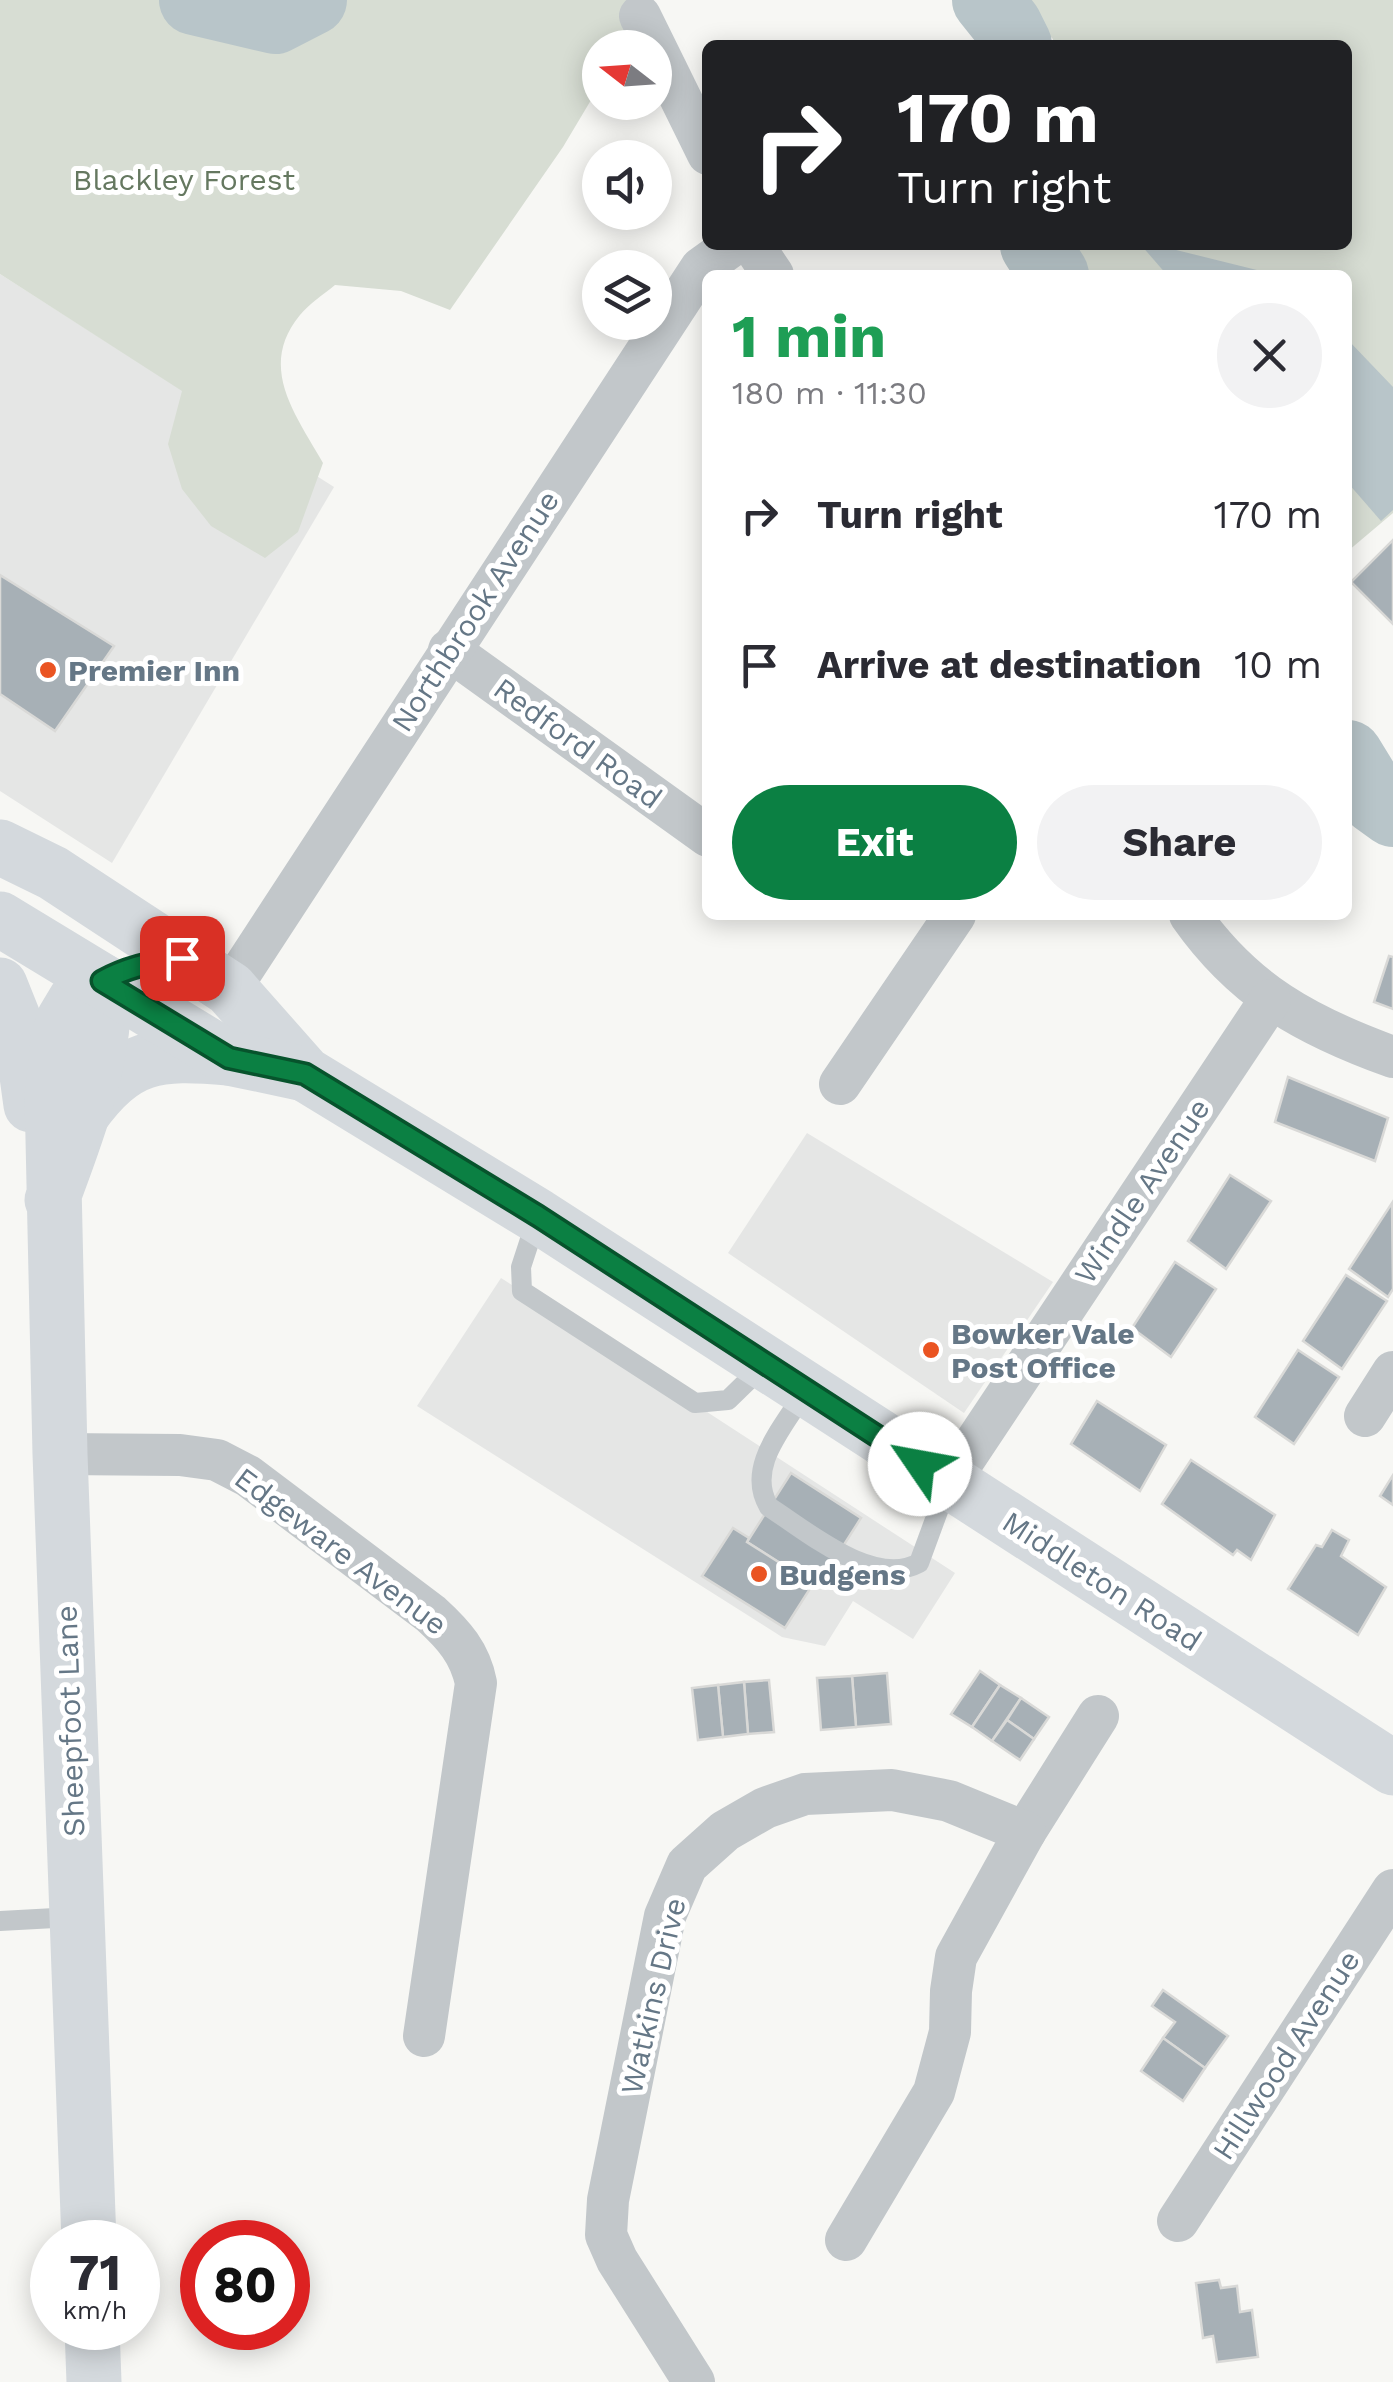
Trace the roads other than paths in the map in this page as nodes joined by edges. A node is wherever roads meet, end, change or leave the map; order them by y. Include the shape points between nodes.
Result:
1 (640, 16) dead end
2 (702, 142) edge
3 (726, 250) edge
4 (449, 650) junction
5 (702, 832) edge
6 (0, 847) edge
7 (0, 870) edge
8 (0, 919) edge
9 (952, 920) edge
10 (1194, 920) edge
11 (182, 958) junction
12 (102, 981) junction
13 (0, 985) edge
14 (230, 988) junction
15 (1270, 1000) junction
16 (1393, 1057) edge
17 (229, 1058) junction
18 (305, 1074) junction
19 (840, 1084) dead end
20 (80, 1118) junction
21 (52, 1200) junction
22 (538, 1216) junction
23 (1393, 1372) edge
24 (786, 1376) junction
25 (1365, 1416) dead end
26 (60, 1454) junction
27 (949, 1482) junction
28 (1098, 1716) dead end
29 (1393, 1768) edge
30 (1025, 1832) junction
31 (1393, 1890) edge
32 (77, 1917) junction
33 (0, 1921) edge
34 (424, 2036) dead end
35 (88, 2220) edge
36 (1178, 2221) dead end
37 (846, 2240) dead end
38 (93, 2350) edge
39 (94, 2382) edge
40 (694, 2382) edge

1 - 2 street
3 - 4 street, Northbrook Avenue via 700,268
4 - 5 street, Redford Road
4 - 14 street, Northbrook Avenue
6 - 11 main road, Middleton Road via 53,873
7 - 12 main road via 86,939
8 - 12 main road, Middleton Road
9 - 19 street
10 - 15 street
11 - 12 main road
11 - 14 main road, Middleton Road
12 - 17 main road, Middleton Road
12 - 20 main road, Sheepfoot Lane via 102,1032
12 - 21 main road, Sheepfoot Lane via 76,999 58,1040
13 - 21 main road, Sheepfoot Lane via 22,1040
14 - 18 main road, Middleton Road
15 - 16 street
15 - 27 street, Windle Avenue
17 - 18 main road, Middleton Road
17 - 20 main road via 190,1054 142,1061 116,1075
18 - 22 main road, Middleton Road
20 - 21 main road, Sheepfoot Lane
21 - 26 main road, Sheepfoot Lane
22 - 24 main road, Middleton Road
22 - 24 lane via 521,1267 522,1291 695,1403 728,1400
23 - 25 street
24 - 27 main road, Middleton Road
24 - 27 lane via 759,1475 769,1507 840,1552 891,1572 906,1570 919,1563
26 - 32 main road, Sheepfoot Lane
26 - 34 street, Edgeware Avenue via 217,1460 248,1476 431,1614 472,1662 476,1683
27 - 29 main road, Middleton Road
28 - 30 street
30 - 37 street via 956,1957 950,2032 934,2092
30 - 40 street, Watkins Drive via 950,1801 892,1790 806,1794 725,1831 686,1864 665,1916 606,2235
31 - 36 street, Hillwood Avenue
32 - 33 lane
32 - 35 main road, Sheepfoot Lane
38 - 39 main road

